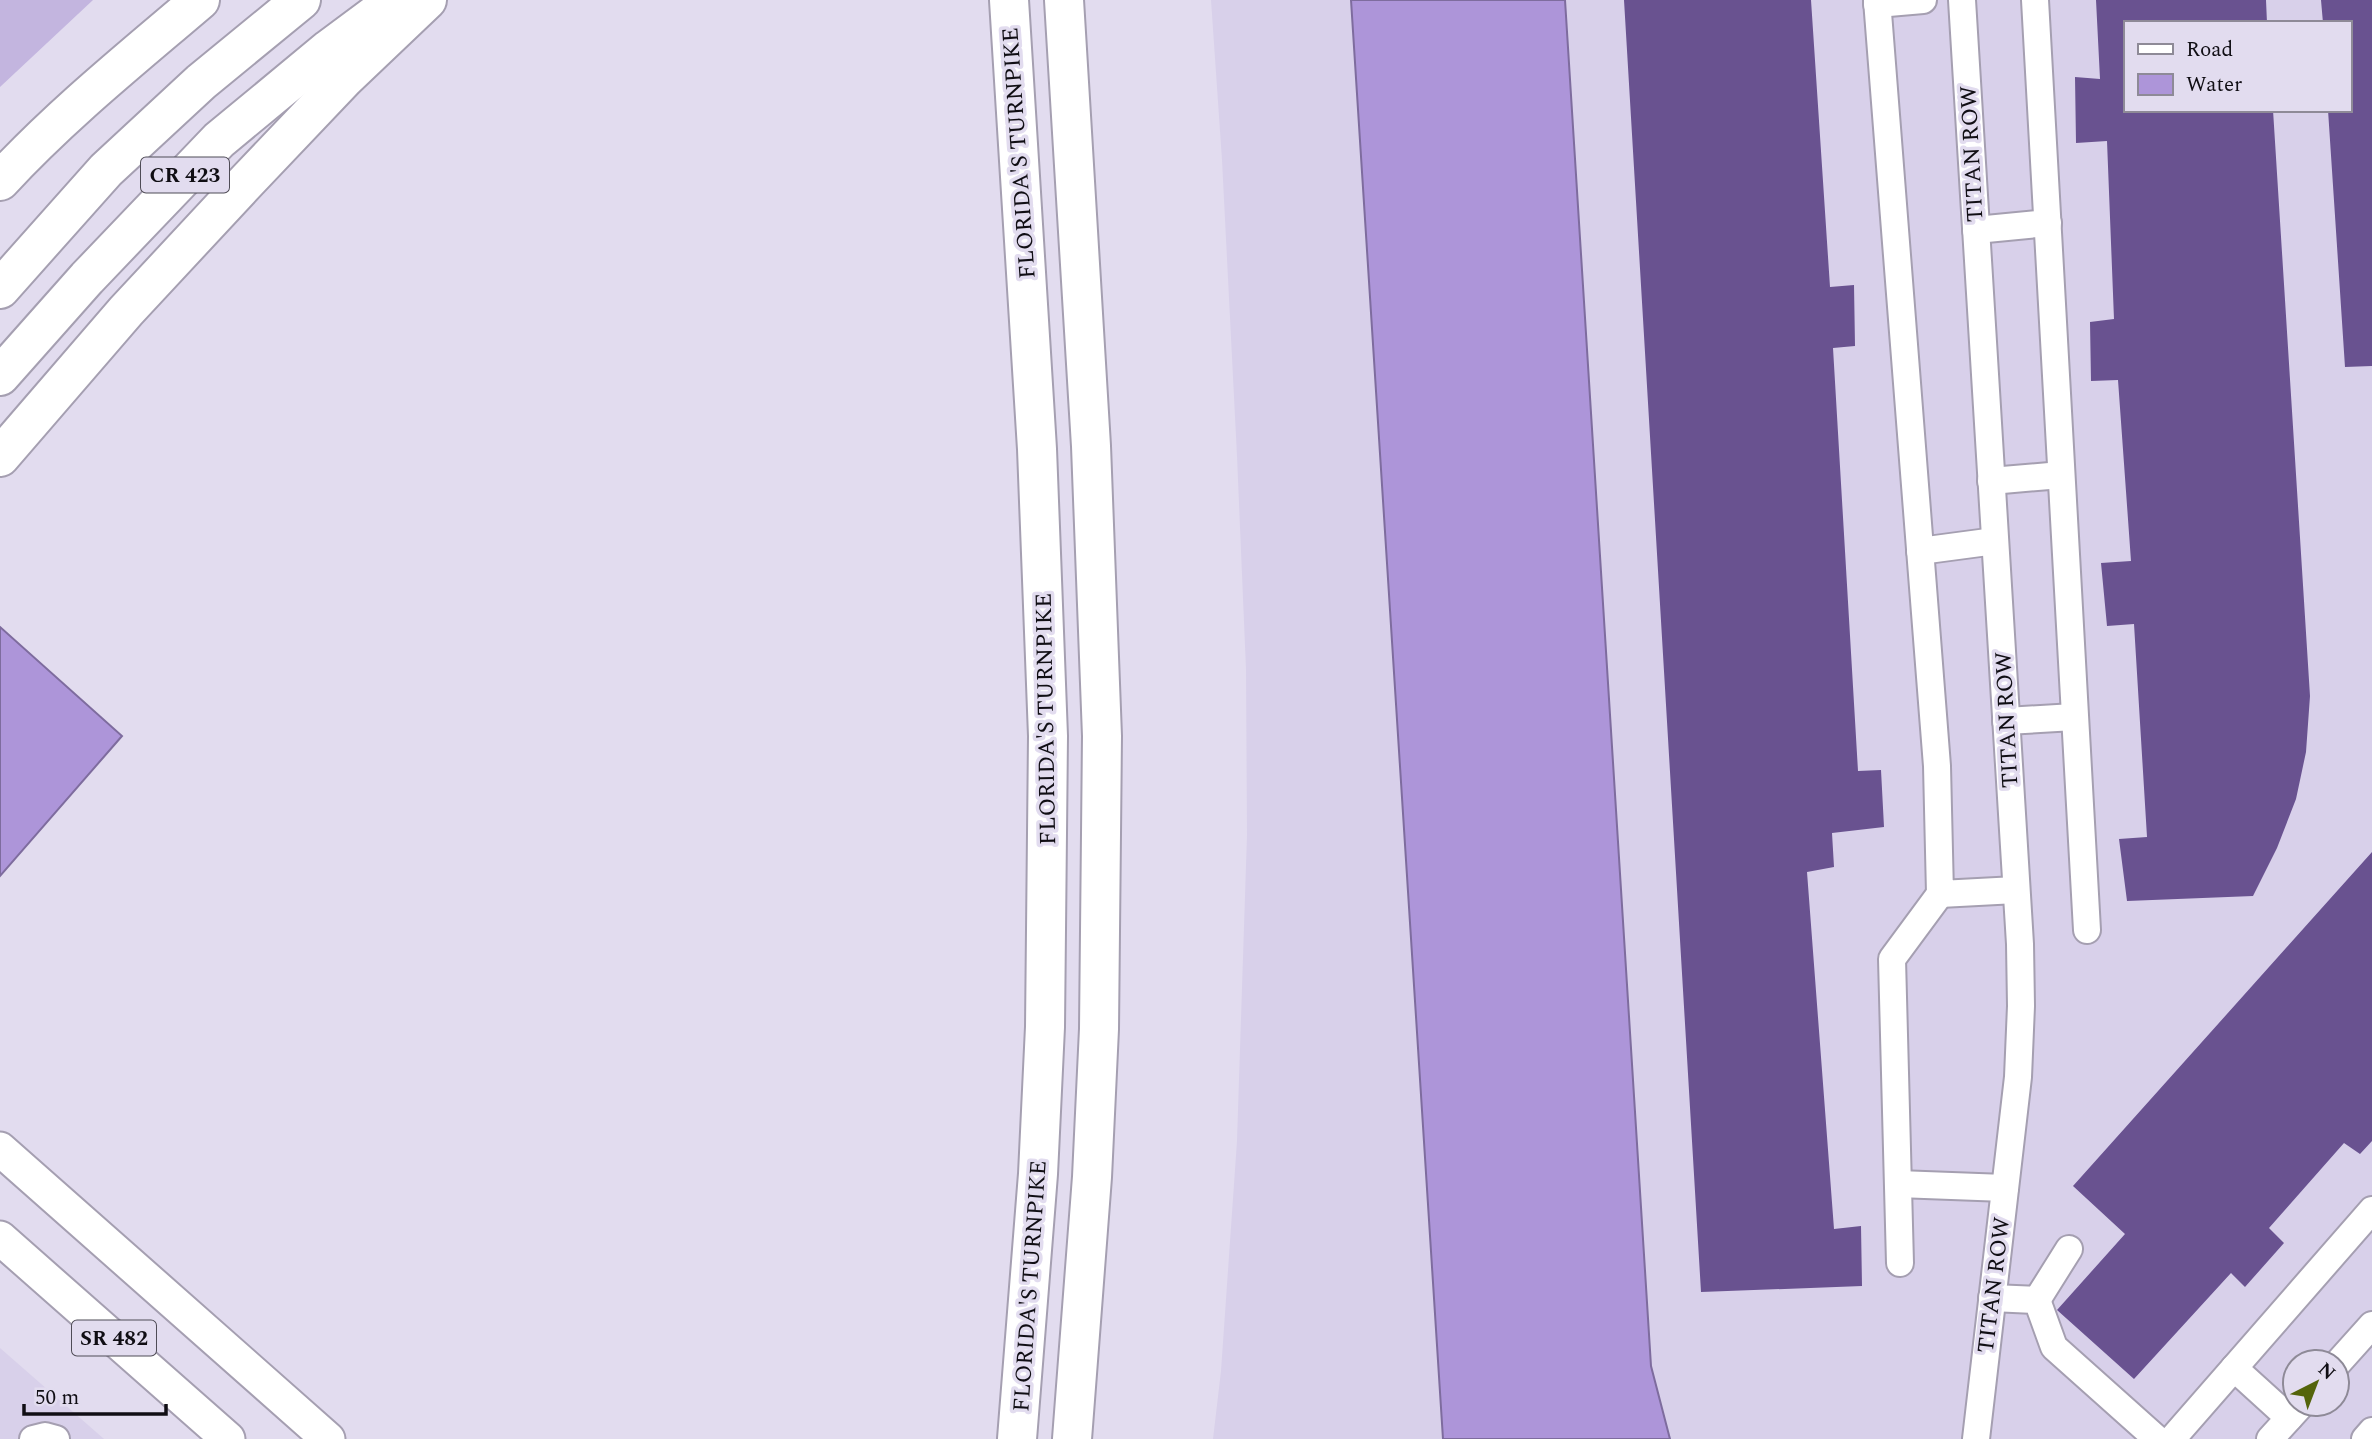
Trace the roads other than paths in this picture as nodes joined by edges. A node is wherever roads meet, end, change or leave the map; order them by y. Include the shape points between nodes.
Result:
1 (200, 0) edge
2 (301, 0) edge
3 (395, 0) edge
4 (427, 0) edge
5 (1009, 0) edge
6 (1064, 0) edge
7 (1923, 0) edge
8 (1962, 0) edge
9 (2035, 0) edge
10 (1877, 2) edge
11 (0, 181) edge
12 (2048, 223) junction
13 (1976, 230) junction
14 (0, 289) edge
15 (0, 376) edge
16 (0, 457) edge
17 (2061, 475) junction
18 (1991, 481) junction
19 (1995, 541) junction
20 (1920, 551) junction
21 (2074, 717) junction
22 (2006, 721) junction
23 (2016, 890) junction
24 (1940, 894) junction
25 (2087, 930) dead end
26 (0, 1149) edge
27 (1898, 1184) junction
28 (2005, 1188) junction
29 (2367, 1225) edge
30 (0, 1238) edge
31 (2069, 1249) dead end
32 (1900, 1263) dead end
33 (1992, 1298) junction
34 (2037, 1300) junction
35 (2372, 1325) edge
36 (2351, 1348) edge
37 (2234, 1368) junction
38 (2281, 1401) edge
39 (2289, 1418) edge
40 (2372, 1431) edge
41 (33, 1439) edge
42 (56, 1439) edge
43 (228, 1439) edge
44 (328, 1439) edge
45 (1017, 1439) edge
46 (1072, 1439) edge
47 (1976, 1439) edge
48 (2157, 1439) edge
49 (2172, 1439) edge
50 (2270, 1439) edge
51 (2365, 1439) edge

1 - 11 highway
2 - 14 highway, CR 423 via 201,82 106,170
3 - 15 highway, CR 423 via 219,139
4 - 16 highway via 247,181
5 - 45 highway, FLORIDA'S TURNPIKE via 1036,436 1048,736 1045,1040
6 - 46 highway via 1091,446 1102,736 1100,1029
7 - 10 street
8 - 13 street, TITAN ROW
9 - 12 street
10 - 20 street
12 - 13 street
12 - 17 street
13 - 18 street, TITAN ROW
17 - 18 street
17 - 21 street
18 - 19 street, TITAN ROW
19 - 20 street
19 - 22 street, TITAN ROW
20 - 24 street via 1937,766
21 - 22 street
21 - 25 street
22 - 23 street, TITAN ROW
23 - 24 street
23 - 28 street, TITAN ROW via 2021,1006
24 - 27 street via 1892,958
26 - 44 main road, SR 482
27 - 28 street
27 - 32 street
28 - 33 street, TITAN ROW
29 - 37 street
30 - 43 main road, SR 482
31 - 34 street
33 - 34 street
33 - 47 street, TITAN ROW
34 - 48 street via 2054,1347
35 - 36 street
37 - 38 street
37 - 49 street
39 - 50 street
40 - 51 street
41 - 42 street

